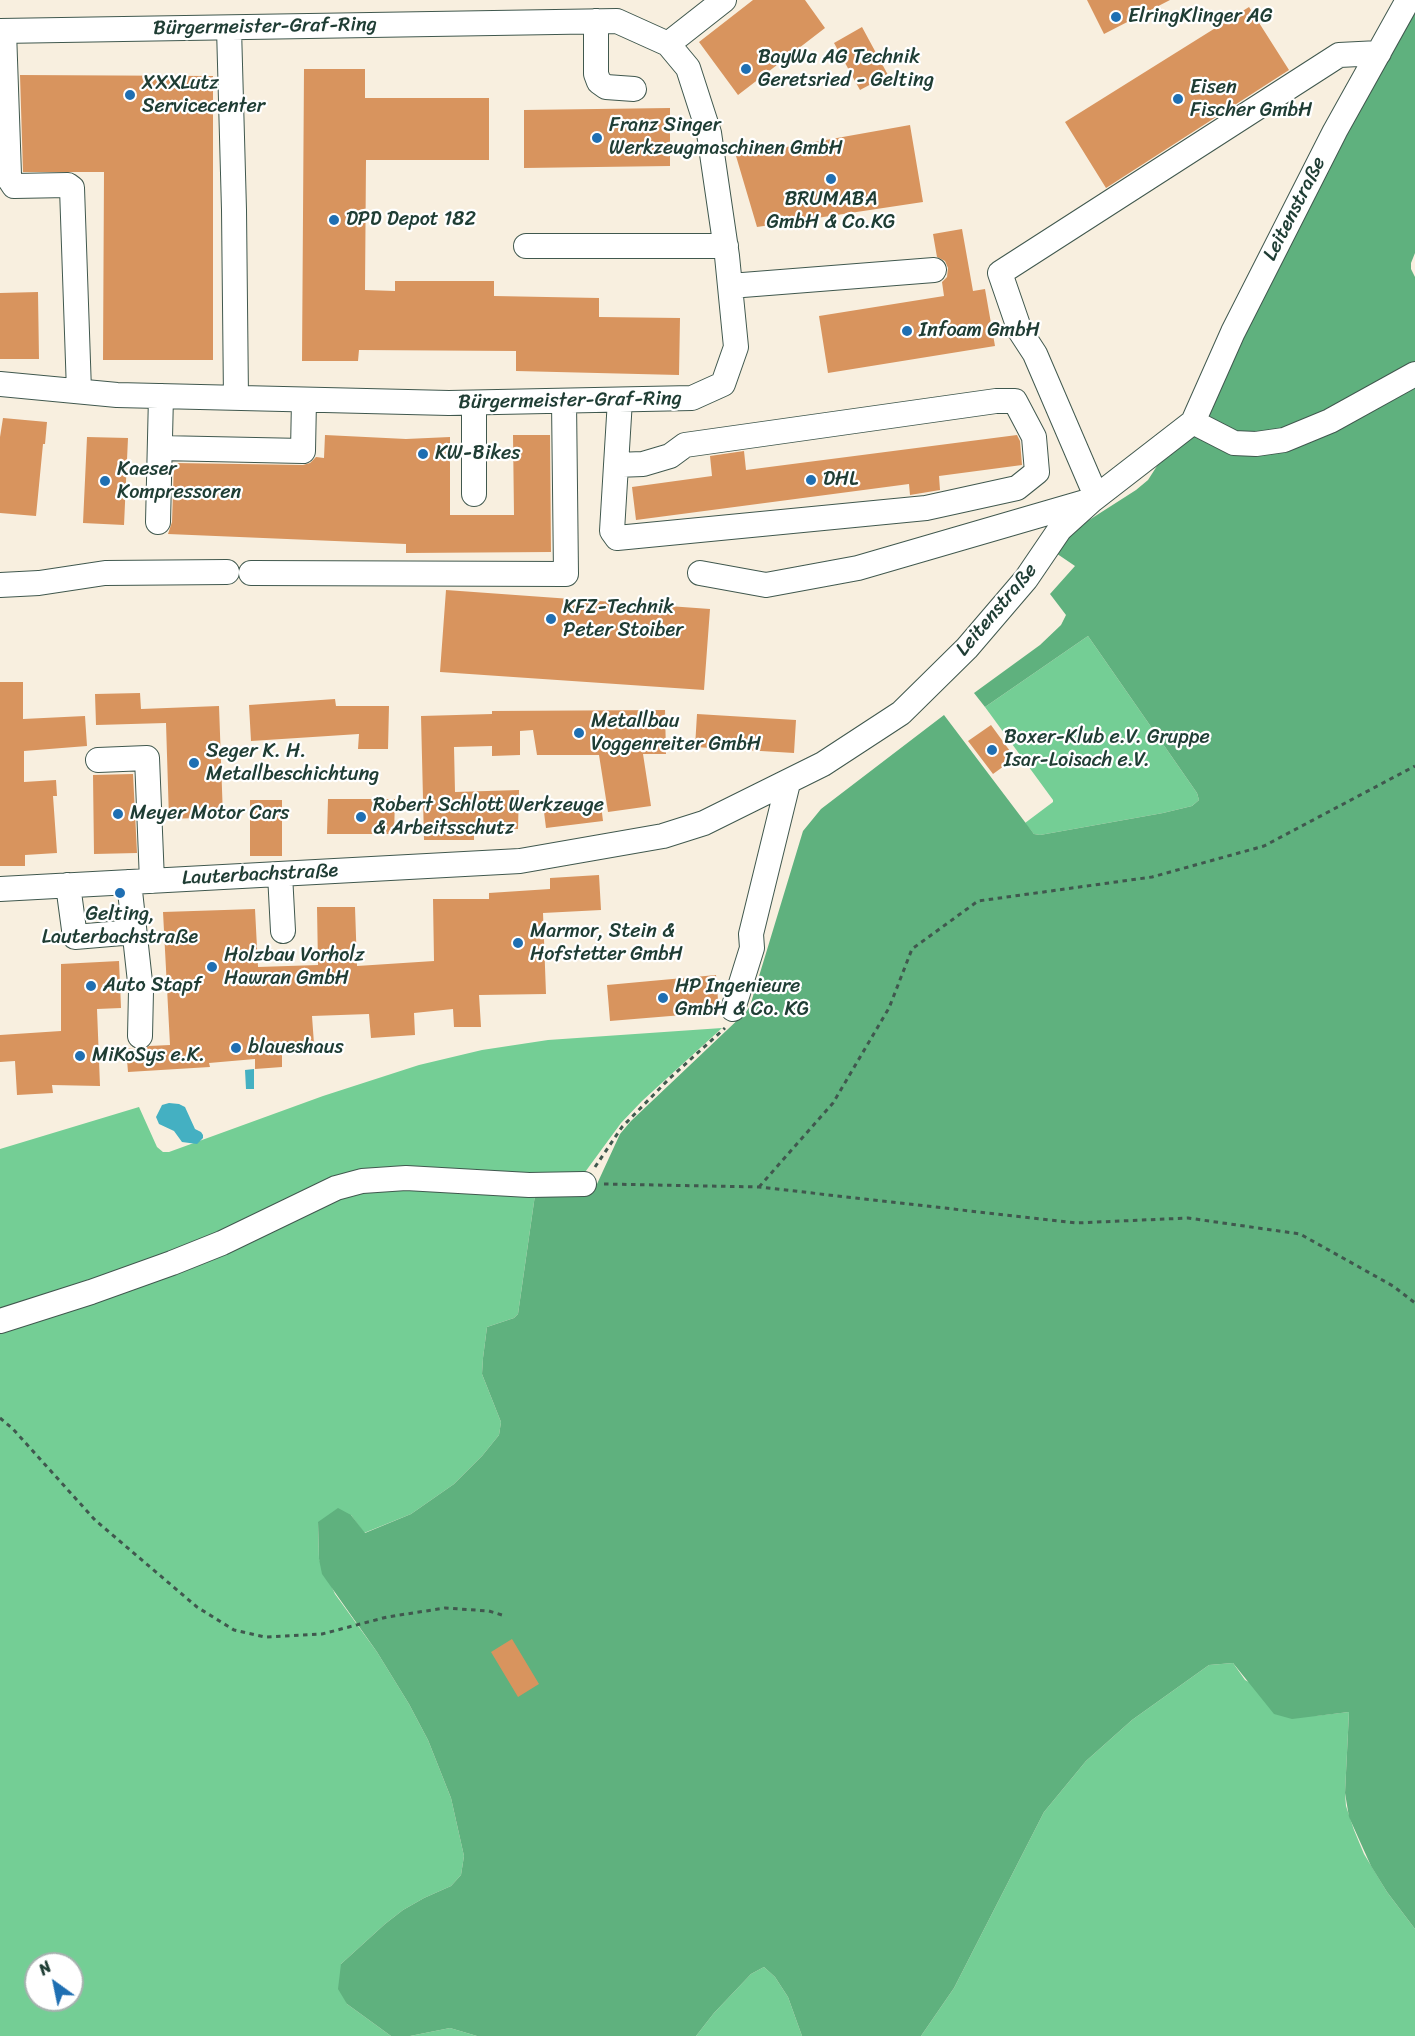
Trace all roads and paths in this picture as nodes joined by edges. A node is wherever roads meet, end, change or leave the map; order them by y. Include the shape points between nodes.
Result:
1 (724, 0) edge
2 (1408, 0) edge
3 (596, 21) junction
4 (229, 28) junction
5 (2, 31) edge
6 (668, 44) junction
7 (1379, 53) junction
8 (634, 89) dead end
9 (526, 246) dead end
10 (726, 246) junction
11 (934, 270) dead end
12 (730, 286) junction
13 (1415, 374) edge
14 (0, 384) edge
15 (79, 392) junction
16 (161, 396) junction
17 (236, 398) junction
18 (304, 400) junction
19 (620, 400) junction
20 (564, 401) junction
21 (474, 403) junction
22 (1193, 422) junction
23 (160, 448) junction
24 (616, 465) junction
25 (474, 494) dead end
26 (1093, 498) junction
27 (158, 522) dead end
28 (227, 572) dead end
29 (251, 573) dead end
30 (700, 573) dead end
31 (0, 585) edge
32 (98, 759) dead end
33 (1415, 766) edge
34 (788, 783) junction
35 (520, 861) joint
36 (279, 874) junction
37 (141, 881) junction
38 (68, 885) junction
39 (0, 889) edge
40 (283, 931) dead end
41 (134, 933) junction
42 (733, 1009) joint
43 (140, 1035) dead end
44 (584, 1184) junction
45 (759, 1187) junction
46 (1415, 1303) edge
47 (0, 1321) edge
48 (0, 1418) edge
49 (502, 1615) dead end

1 - 6 street
2 - 7 street, Leitenstraße
3 - 4 street, Bürgermeister-Graf-Ring
3 - 6 street, Bürgermeister-Graf-Ring via 617,21
3 - 8 street via 599,82 606,87
4 - 5 street, Bürgermeister-Graf-Ring
4 - 17 street
5 - 15 street via 10,180 14,186 72,188
6 - 10 street, Bürgermeister-Graf-Ring via 688,68 709,133
7 - 22 street, Leitenstraße via 1233,332
7 - 26 street via 1339,55 1000,273 1020,331 1035,354
9 - 10 street
10 - 12 street, Bürgermeister-Graf-Ring
11 - 12 street
12 - 19 street, Bürgermeister-Graf-Ring via 736,347 723,384 692,398
13 - 22 street via 1330,421 1284,440 1234,443
14 - 15 street, Bürgermeister-Graf-Ring
15 - 16 street, Bürgermeister-Graf-Ring
16 - 17 street, Bürgermeister-Graf-Ring
16 - 23 street
17 - 18 street, Bürgermeister-Graf-Ring
18 - 21 street, Bürgermeister-Graf-Ring
18 - 23 street via 303,451
19 - 20 street, Bürgermeister-Graf-Ring
19 - 24 street
20 - 21 street, Bürgermeister-Graf-Ring
20 - 29 street via 566,574
21 - 25 street
22 - 26 street, Leitenstraße
23 - 27 street
24 - 24 street via 612,531 617,538 926,508 1017,488 1037,472 1034,436 1015,401 686,445 670,456 643,464
26 - 30 street via 858,568 766,585
26 - 34 street, Leitenstraße via 1060,529 1026,579 967,648 901,712
28 - 31 street via 105,573
32 - 37 street via 147,758
33 - 45 path via 1264,846 1152,877 978,901 912,949 889,1008 833,1103
34 - 35 street, Leitenstraße via 704,823 663,836
34 - 42 street via 751,934 752,948
35 - 36 street, Lauterbachstraße
36 - 37 street, Lauterbachstraße
36 - 40 street
37 - 38 street, Lauterbachstraße
37 - 41 street
38 - 39 street, Lauterbachstraße
38 - 41 street via 75,937
41 - 43 street via 141,991
42 - 44 path via 724,1029 622,1126
44 - 45 path
44 - 47 street via 517,1185 406,1178 362,1181 336,1188 172,1263
45 - 46 path via 1076,1223 1188,1218 1300,1234 1393,1286
48 - 49 path via 95,1520 197,1607 234,1630 265,1637 322,1634 387,1617 445,1608

